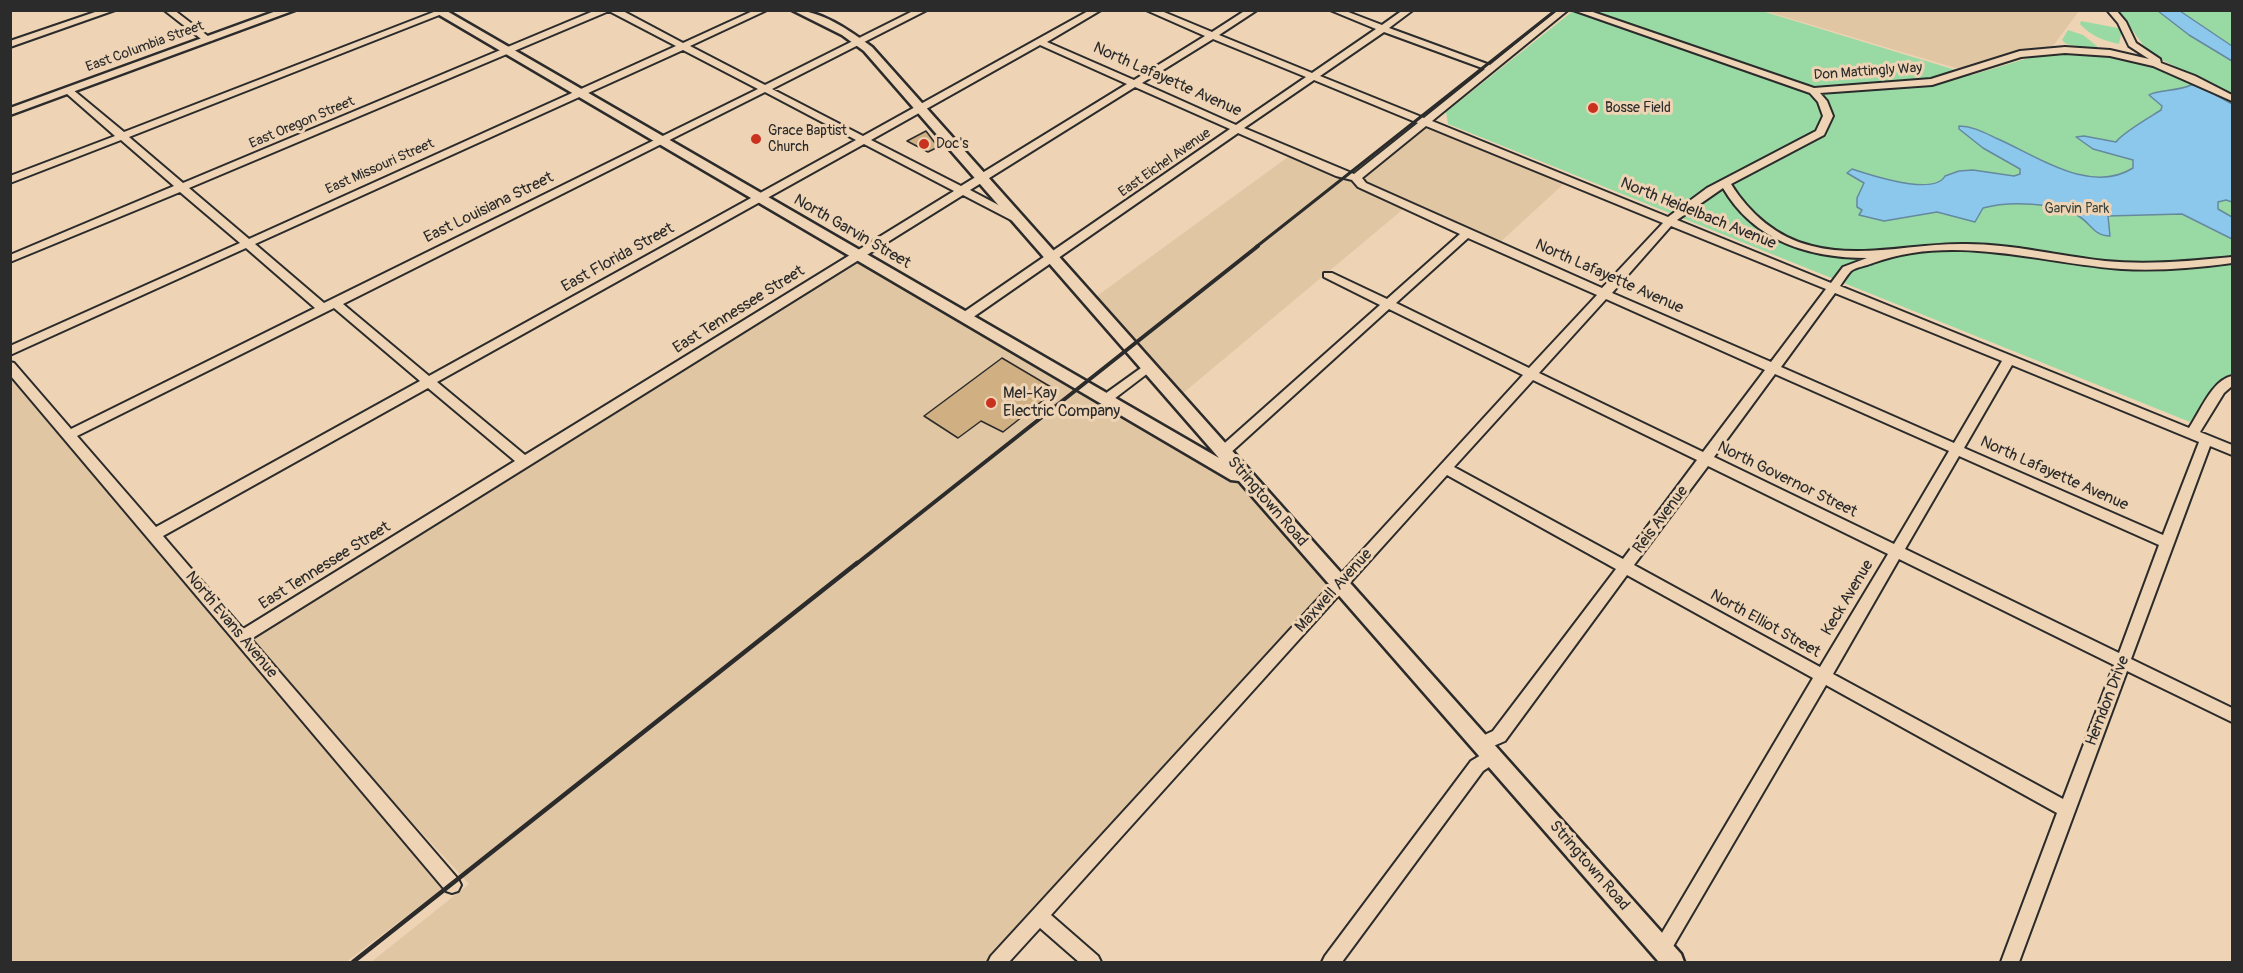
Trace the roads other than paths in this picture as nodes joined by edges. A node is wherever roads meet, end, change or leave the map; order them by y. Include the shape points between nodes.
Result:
1 (111, 10) edge
2 (168, 10) edge
3 (290, 10) edge
4 (605, 10) edge
5 (613, 10) edge
6 (763, 10) edge
7 (797, 10) edge
8 (923, 10) edge
9 (1097, 10) edge
10 (1150, 10) edge
11 (1253, 10) edge
12 (1334, 10) edge
13 (1409, 10) edge
14 (1564, 10) edge
15 (1576, 10) edge
16 (2111, 10) edge
17 (442, 11) edge
18 (1383, 29) junction
19 (1211, 36) junction
20 (208, 40) junction
21 (860, 42) junction
22 (1040, 42) junction
23 (10, 44) edge
24 (2132, 44) junction
25 (683, 46) junction
26 (507, 51) junction
27 (2110, 53) junction
28 (1492, 69) junction
29 (2175, 70) junction
30 (1314, 77) junction
31 (1134, 84) junction
32 (765, 89) junction
33 (69, 91) junction
34 (1813, 91) junction
35 (579, 93) junction
36 (2232, 98) edge
37 (921, 108) junction
38 (10, 112) edge
39 (1428, 122) junction
40 (1237, 129) junction
41 (122, 137) junction
42 (864, 140) junction
43 (661, 141) junction
44 (982, 178) junction
45 (1356, 178) junction
46 (10, 180) edge
47 (1725, 182) junction
48 (182, 187) junction
49 (961, 191) junction
50 (760, 198) junction
51 (1019, 220) junction
52 (1671, 220) junction
53 (1467, 233) junction
54 (249, 243) junction
55 (1824, 252) junction
56 (1887, 254) junction
57 (858, 255) junction
58 (1052, 257) junction
59 (10, 260) edge
60 (2232, 260) edge
61 (1847, 269) junction
62 (1328, 275) dead end
63 (1834, 287) junction
64 (1605, 293) junction
65 (1388, 304) junction
66 (330, 306) junction
67 (965, 317) junction
68 (10, 351) edge
69 (2010, 359) junction
70 (10, 366) edge
71 (1148, 367) junction
72 (1774, 368) junction
73 (1532, 374) junction
74 (2232, 380) edge
75 (429, 382) junction
76 (1106, 399) junction
77 (69, 435) junction
78 (2199, 437) junction
79 (1957, 449) junction
80 (2232, 450) edge
81 (1223, 452) junction
82 (1706, 459) junction
83 (524, 462) junction
84 (1445, 468) junction
85 (1251, 484) junction
86 (155, 534) junction
87 (2168, 543) junction
88 (1897, 551) junction
89 (1625, 567) junction
90 (1340, 584) junction
91 (242, 637) junction
92 (2123, 661) junction
93 (1822, 677) junction
94 (2232, 715) edge
95 (1482, 744) junction
96 (1499, 764) junction
97 (2067, 810) junction
98 (452, 885) dead end
99 (1039, 916) junction
100 (1668, 956) edge
101 (997, 963) edge
102 (1092, 963) edge
103 (1331, 963) edge
104 (2010, 963) edge

1 - 23 street
2 - 20 street
3 - 20 main road, East Columbia Street
4 - 26 street, East Oregon Street
5 - 25 street
6 - 25 street, East Missouri Street
7 - 21 main road
8 - 21 street, East Louisiana Street
9 - 22 street, East Florida Street
10 - 19 street, North Heidelbach Avenue
11 - 19 street, East Tennessee Street
12 - 18 street
13 - 18 street, East Eichel Avenue
14 - 28 street
15 - 34 street, Don Mattingly Way
16 - 24 street via 2122,22
17 - 26 main road, North Garvin Street
17 - 41 street
18 - 28 street
18 - 30 street, East Eichel Avenue
19 - 30 street, North Heidelbach Avenue
19 - 31 street, East Tennessee Street
20 - 33 main road, East Columbia Street
21 - 32 street, East Louisiana Street
21 - 37 main road, Stringtown Road
22 - 31 street, North Lafayette Avenue
22 - 37 street, East Florida Street
24 - 27 street via 2127,50
24 - 29 street
25 - 32 street
25 - 35 street, East Missouri Street
26 - 35 main road, North Garvin Street
26 - 48 street, East Oregon Street
27 - 29 street, Don Mattingly Way
27 - 34 street, Don Mattingly Way via 2032,51 1932,82
28 - 39 street
29 - 36 street, Don Mattingly Way
30 - 39 street, North Heidelbach Avenue
30 - 40 street, East Eichel Avenue
31 - 40 street, North Lafayette Avenue
31 - 44 street, East Tennessee Street
32 - 42 street
32 - 43 street, East Louisiana Street
33 - 38 main road, East Columbia Street
33 - 41 street
34 - 47 street, Maxwell Avenue via 1828,116 1820,133
35 - 43 main road, North Garvin Street
35 - 54 street, East Missouri Street
37 - 42 street, East Florida Street
37 - 44 main road, Stringtown Road
39 - 45 street
39 - 52 street, North Heidelbach Avenue
40 - 45 street, North Lafayette Avenue
40 - 58 street, East Eichel Avenue
41 - 46 street
41 - 48 street
42 - 49 street
42 - 50 street, East Florida Street
43 - 50 main road, North Garvin Street
43 - 66 street, East Louisiana Street
44 - 49 street, East Tennessee Street
44 - 51 main road, Stringtown Road
45 - 53 street, North Lafayette Avenue via 1362,185
47 - 52 street, Maxwell Avenue
47 - 55 street via 1744,208 1769,231 1792,244
48 - 54 street
48 - 59 street, East Oregon Street
49 - 51 street
49 - 57 street, East Tennessee Street
50 - 57 main road, North Garvin Street
50 - 75 street, East Florida Street
51 - 58 main road, Stringtown Road
52 - 63 street, North Heidelbach Avenue
52 - 64 street, Maxwell Avenue
53 - 64 street, North Lafayette Avenue
53 - 65 street
54 - 66 street
54 - 68 street, East Missouri Street
55 - 56 street
55 - 61 street
56 - 60 street via 1954,246 2134,266
56 - 61 street
57 - 67 main road, North Garvin Street
57 - 83 street, East Tennessee Street
58 - 67 street, East Eichel Avenue
58 - 71 main road, Stringtown Road
61 - 63 street, Reis Avenue
62 - 65 street, North Governor Street
63 - 69 street, North Heidelbach Avenue
63 - 72 street, Reis Avenue
64 - 72 street, North Lafayette Avenue
64 - 73 street, Maxwell Avenue
65 - 73 street, North Governor Street
65 - 81 street
66 - 75 street
66 - 77 street, East Louisiana Street
67 - 76 main road, North Garvin Street
69 - 78 street, North Heidelbach Avenue
69 - 79 street, Keck Avenue
70 - 77 street, North Evans Avenue
71 - 76 street
71 - 81 main road, Stringtown Road
72 - 79 street, North Lafayette Avenue
72 - 82 street, Reis Avenue
73 - 82 street, North Governor Street
73 - 84 street, Maxwell Avenue
74 - 78 street, Herndon Drive via 2220,390
75 - 83 street
75 - 86 street, East Florida Street
76 - 85 main road, North Garvin Street
77 - 86 street, North Evans Avenue
78 - 80 street, North Heidelbach Avenue
78 - 87 street, Herndon Drive
79 - 87 street, North Lafayette Avenue
79 - 88 street, Keck Avenue
81 - 85 main road, Stringtown Road
82 - 88 street, North Governor Street
82 - 89 street, Reis Avenue
83 - 91 street, East Tennessee Street
84 - 89 street, North Elliot Street
84 - 90 street, Maxwell Avenue
85 - 90 main road, Stringtown Road
86 - 91 street, North Evans Avenue
87 - 92 street, Herndon Drive
88 - 92 street, North Governor Street
88 - 93 street, Keck Avenue
89 - 93 street, North Elliot Street
89 - 95 street, Reis Avenue via 1499,736
90 - 95 main road, Stringtown Road
90 - 99 street, Maxwell Avenue
91 - 98 street, North Evans Avenue
92 - 94 street, North Governor Street
92 - 97 street, Herndon Drive
93 - 97 street, North Elliot Street
93 - 100 street, Keck Avenue
95 - 96 main road, Stringtown Road
96 - 100 main road, Stringtown Road
96 - 103 street via 1488,758 1477,766
97 - 104 street, Herndon Drive
99 - 101 street, Maxwell Avenue
99 - 102 street

